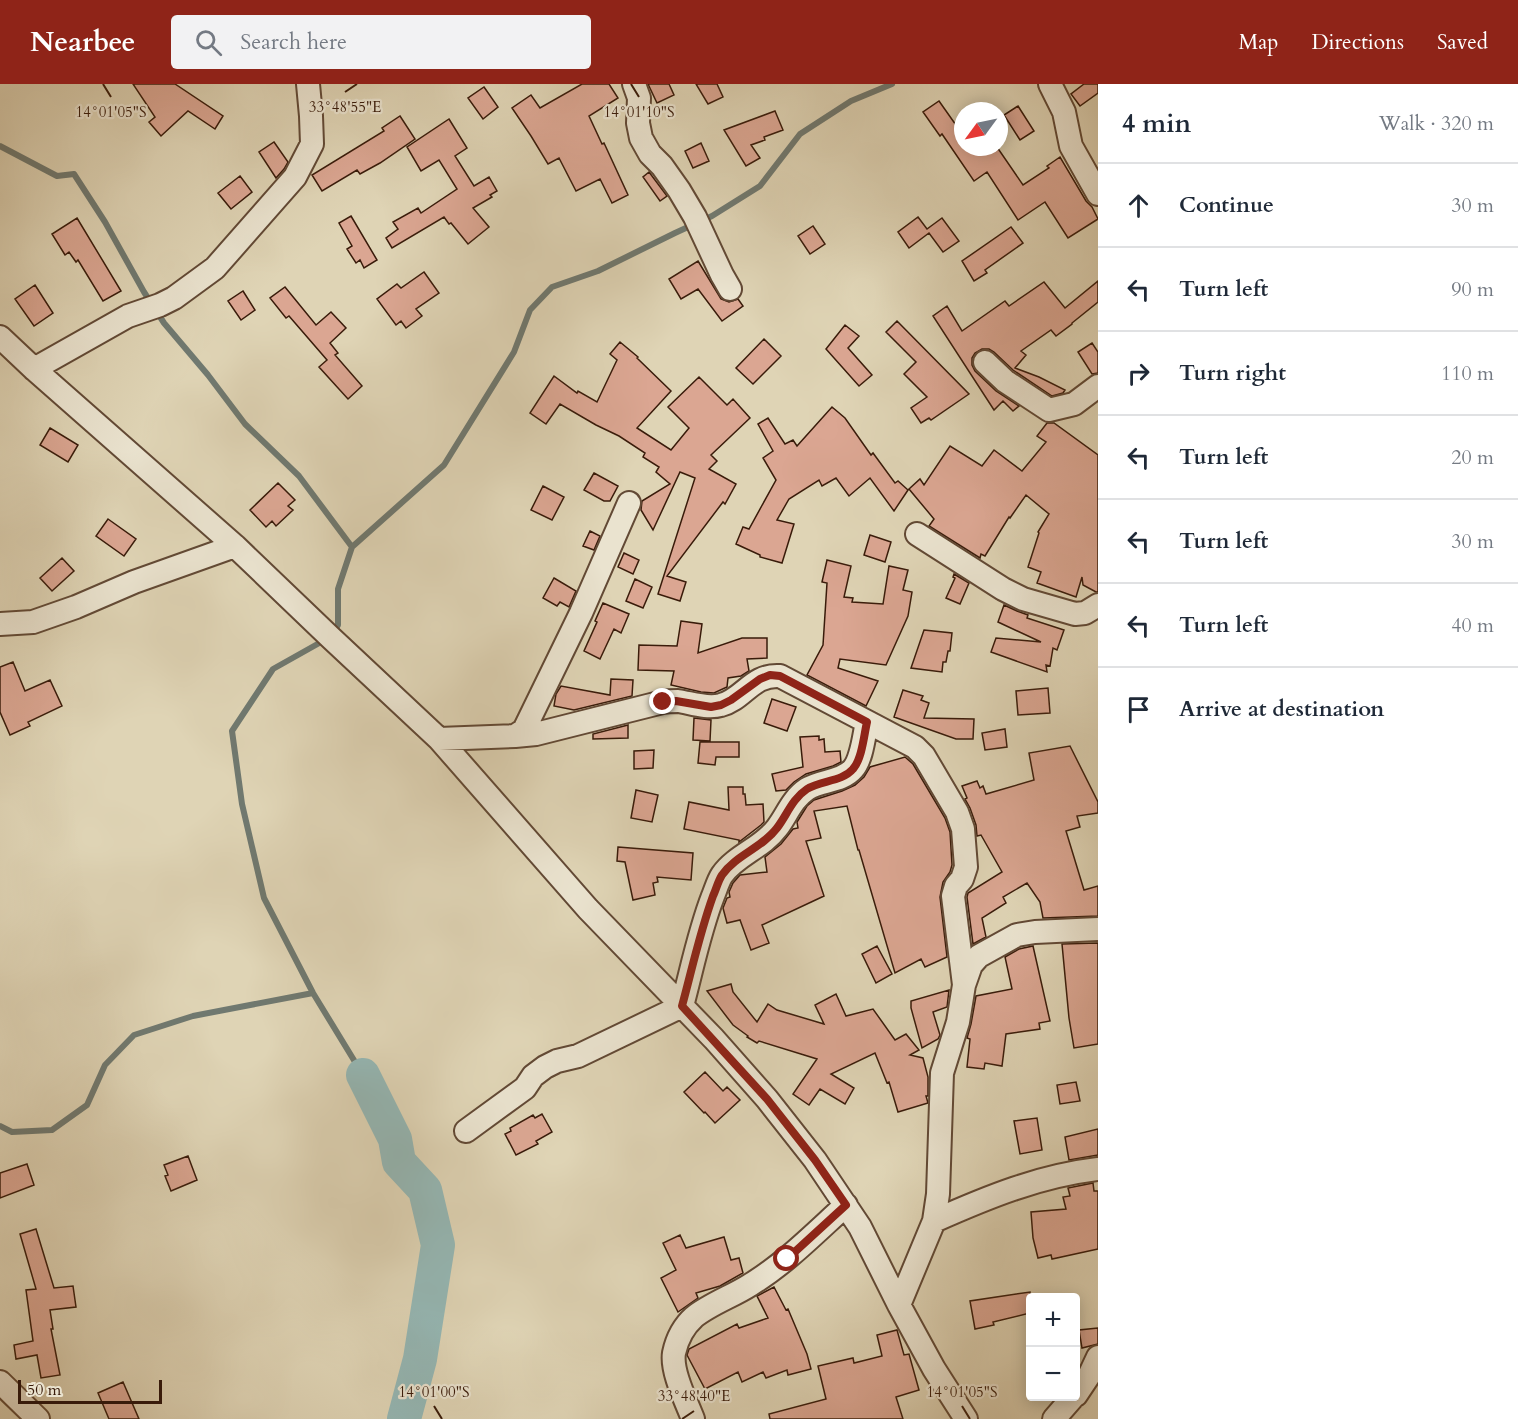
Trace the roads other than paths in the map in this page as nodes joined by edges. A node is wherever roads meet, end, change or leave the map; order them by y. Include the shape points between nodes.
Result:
1 (308, 84) edge
2 (634, 84) edge
3 (1050, 84) edge
4 (1098, 194) edge
5 (730, 289) dead end
6 (0, 337) edge
7 (985, 362) dead end
8 (34, 369) junction
9 (1098, 386) edge
10 (629, 503) dead end
11 (917, 534) dead end
12 (235, 546) junction
13 (1098, 605) edge
14 (0, 624) edge
15 (867, 722) junction
16 (515, 736) junction
17 (439, 739) junction
18 (1098, 929) edge
19 (964, 985) junction
20 (682, 1006) junction
21 (466, 1131) dead end
22 (1098, 1169) edge
23 (846, 1205) junction
24 (934, 1221) junction
25 (899, 1305) junction
26 (1098, 1357) edge
27 (0, 1382) edge
28 (1080, 1389) edge
29 (1070, 1401) edge
30 (38, 1419) edge
31 (693, 1419) edge
32 (966, 1419) edge
33 (1054, 1419) edge

1 - 8 street via 312,144 295,177 215,268 174,298 128,316
2 - 5 street via 639,98 641,138 680,190
3 - 4 street via 1064,112 1071,146
6 - 8 street
7 - 9 street via 1005,381 1049,410 1074,404
8 - 12 street
10 - 16 street via 524,730
11 - 13 street via 1023,599 1075,614
12 - 14 street via 33,622
12 - 17 street
15 - 16 street via 780,676 770,675 721,705 663,702
15 - 19 street via 915,747 957,812 963,829 966,867 953,896
15 - 20 street via 852,771 808,789 794,801 777,829 720,877
16 - 17 street
17 - 20 street via 588,909
18 - 19 street via 1017,935 979,956
19 - 24 street via 958,1022 942,1073
20 - 21 street via 578,1056 545,1066 525,1088
20 - 23 street via 767,1099
22 - 24 street via 1008,1190
23 - 25 street
23 - 31 street via 787,1259 686,1325 674,1353 674,1364
24 - 25 street
25 - 32 street
26 - 28 street
27 - 30 street
29 - 33 street

